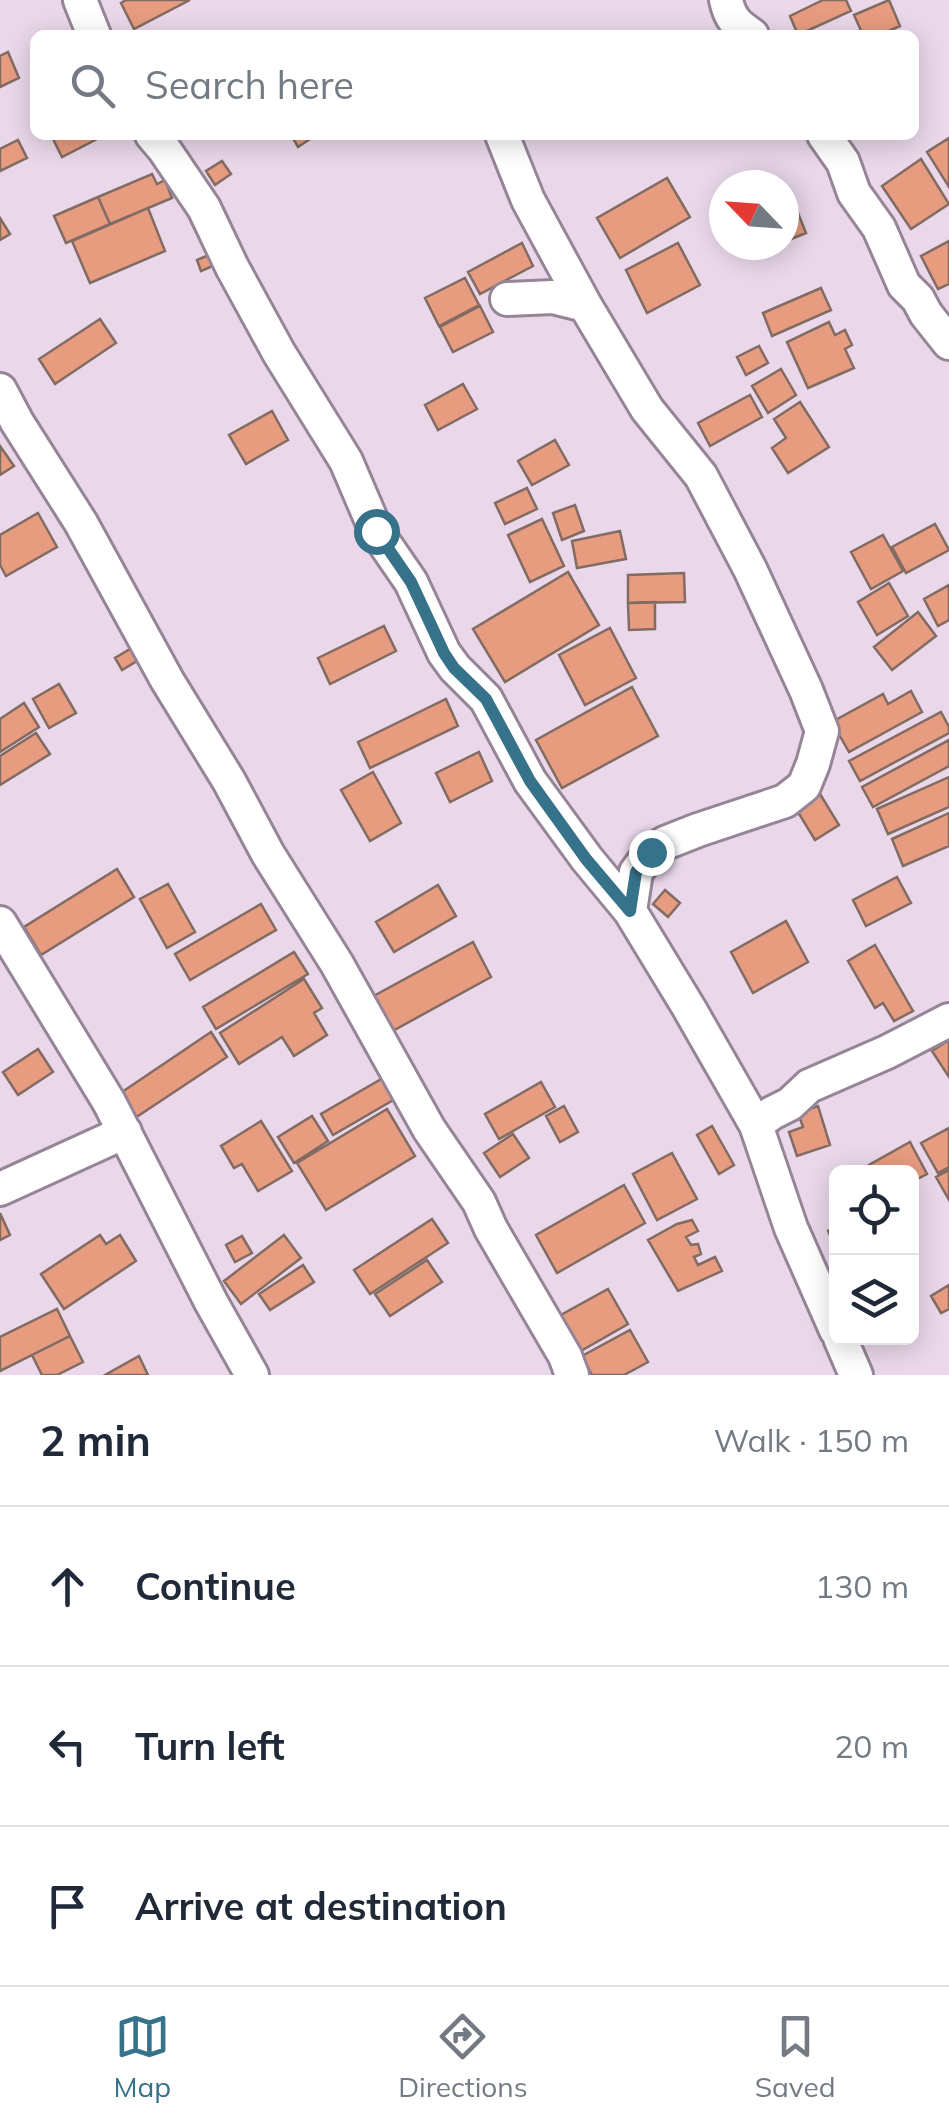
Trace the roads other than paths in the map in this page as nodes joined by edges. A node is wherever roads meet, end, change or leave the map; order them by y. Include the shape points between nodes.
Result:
1 (80, 0) edge
2 (726, 0) edge
3 (92, 30) edge
4 (745, 30) edge
5 (157, 140) edge
6 (504, 140) edge
7 (828, 140) edge
8 (507, 299) dead end
9 (585, 305) junction
10 (949, 343) edge
11 (0, 390) edge
12 (630, 911) junction
13 (0, 923) edge
14 (949, 1020) edge
15 (756, 1125) junction
16 (125, 1132) junction
17 (0, 1189) edge
18 (829, 1314) edge
19 (843, 1345) edge
20 (252, 1375) edge
21 (572, 1375) edge
22 (856, 1375) edge

1 - 3 street
2 - 4 street via 729,15
5 - 12 street via 204,208 278,353 346,461 376,531 411,582 444,653 486,699 530,781
6 - 9 street
7 - 10 street via 904,285
8 - 9 street via 553,297
9 - 12 street via 647,409 701,476 822,730 804,786 785,801 651,852 636,872
11 - 21 street via 428,1129 479,1202
12 - 15 street
13 - 16 street
14 - 15 street via 809,1086
15 - 18 street
16 - 17 street
16 - 20 street
19 - 22 street

